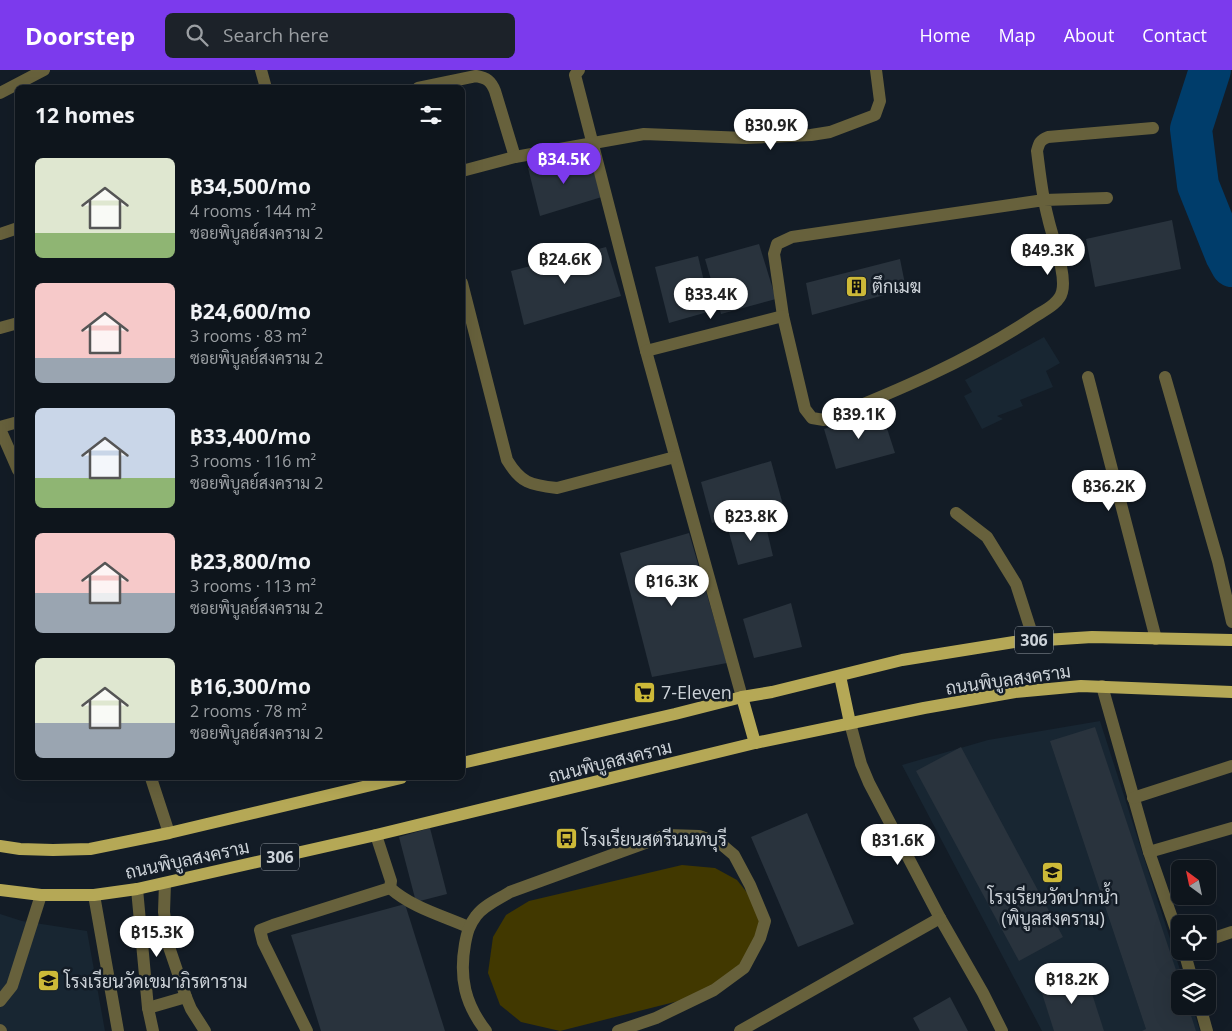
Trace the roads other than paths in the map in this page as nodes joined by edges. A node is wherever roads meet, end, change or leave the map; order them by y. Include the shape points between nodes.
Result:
1 (44, 70) edge
2 (261, 70) edge
3 (876, 70) edge
4 (577, 73) edge
5 (15, 85) edge
6 (15, 85) edge
7 (265, 85) edge
8 (432, 85) edge
9 (0, 93) edge
10 (1153, 128) dead end
11 (593, 144) junction
12 (515, 158) junction
13 (465, 170) edge
14 (1107, 198) dead end
15 (1044, 200) junction
16 (15, 229) edge
17 (0, 234) edge
18 (465, 295) edge
19 (783, 316) junction
20 (15, 324) edge
21 (0, 328) edge
22 (646, 351) junction
23 (1088, 377) dead end
24 (1165, 377) dead end
25 (15, 423) edge
26 (0, 428) edge
27 (674, 456) junction
28 (12, 458) junction
29 (0, 464) edge
30 (15, 464) edge
31 (956, 513) dead end
32 (1232, 622) edge
33 (1156, 639) junction
34 (1034, 640) junction
35 (1232, 640) edge
36 (840, 676) junction
37 (1102, 686) junction
38 (1232, 692) edge
39 (742, 697) junction
40 (850, 723) junction
41 (755, 743) junction
42 (465, 761) edge
43 (1232, 766) edge
44 (152, 780) edge
45 (393, 780) edge
46 (1133, 798) junction
47 (1232, 828) edge
48 (169, 833) junction
49 (376, 835) junction
50 (0, 846) edge
51 (1149, 852) junction
52 (165, 883) junction
53 (390, 888) junction
54 (137, 889) junction
55 (0, 890) edge
56 (41, 895) junction
57 (94, 895) junction
58 (1171, 915) edge
59 (940, 918) junction
60 (468, 927) junction
61 (1232, 932) edge
62 (1216, 937) edge
63 (186, 997) junction
64 (0, 1001) edge
65 (148, 1008) junction
66 (1203, 1015) edge
67 (118, 1031) edge
68 (154, 1031) edge
69 (204, 1031) edge
70 (306, 1031) edge
71 (486, 1031) edge
72 (618, 1031) edge
73 (740, 1031) edge
74 (1002, 1031) edge
75 (1207, 1031) edge

1 - 5 street
2 - 7 street
3 - 11 street via 880,101 875,115 830,132 746,138 644,134
4 - 11 street
6 - 9 street
8 - 12 street via 476,76 491,82
10 - 15 street via 1041,140 1037,151
11 - 12 street
11 - 22 street
12 - 13 street
14 - 15 street
15 - 19 street via 792,237 777,244 774,254
15 - 19 street via 1062,274 1062,294 1055,303 1009,334 901,390 824,420 812,418 805,409
16 - 17 street
18 - 27 street via 506,460 515,474 539,486 557,488
19 - 22 street
20 - 21 street
22 - 27 street
23 - 33 street
24 - 32 street via 1218,561
25 - 26 street
26 - 28 street
27 - 39 street
28 - 29 street
28 - 30 street
31 - 34 street via 987,537 1016,584
33 - 34 main road, ถนนพิบูลสงคราม / 306 via 1092,637
33 - 35 main road, ถนนพิบูลสงคราม / 306
34 - 36 main road, ถนนพิบูลสงคราม / 306 via 902,660
36 - 39 main road, ถนนพิบูลสงคราม / 306
36 - 40 main road
37 - 38 main road, ถนนพิบูลสงคราม / 306
37 - 40 main road, ถนนพิบูลสงคราม / 306 via 1015,692
37 - 46 street
39 - 41 main road
39 - 42 main road, ถนนพิบูลสงคราม / 306
40 - 41 main road, ถนนพิบูลสงคราม / 306
40 - 59 street via 869,783
41 - 49 main road, ถนนพิบูลสงคราม / 306
43 - 46 street
44 - 48 street
45 - 48 main road, ถนนพิบูลสงคราม
46 - 51 street
47 - 51 street
48 - 50 main road, ถนนพิบูลสงคราม via 90,849
49 - 52 main road, ถนนพิบูลสงคราม / 306
49 - 53 street via 391,881
51 - 58 street
52 - 54 main road, ถนนพิบูลสงคราม / 306
52 - 63 street via 164,912 169,947
53 - 60 street via 402,899
53 - 70 street via 260,930 262,942
54 - 57 main road, ถนนพิบูลสงคราม / 306
54 - 65 street
55 - 56 main road, ถนนพิบูลสงคราม / 306
56 - 57 main road, ถนนพิบูลสงคราม / 306
56 - 64 street via 12,986
57 - 67 street
59 - 73 street
59 - 74 street
60 - 71 street via 462,979 467,997
60 - 72 street via 477,914 510,892 667,835 698,836 722,844 741,866 765,921 752,955 744,968 714,990 656,1018
61 - 62 street
63 - 65 street
63 - 69 street
65 - 68 street
66 - 75 street

